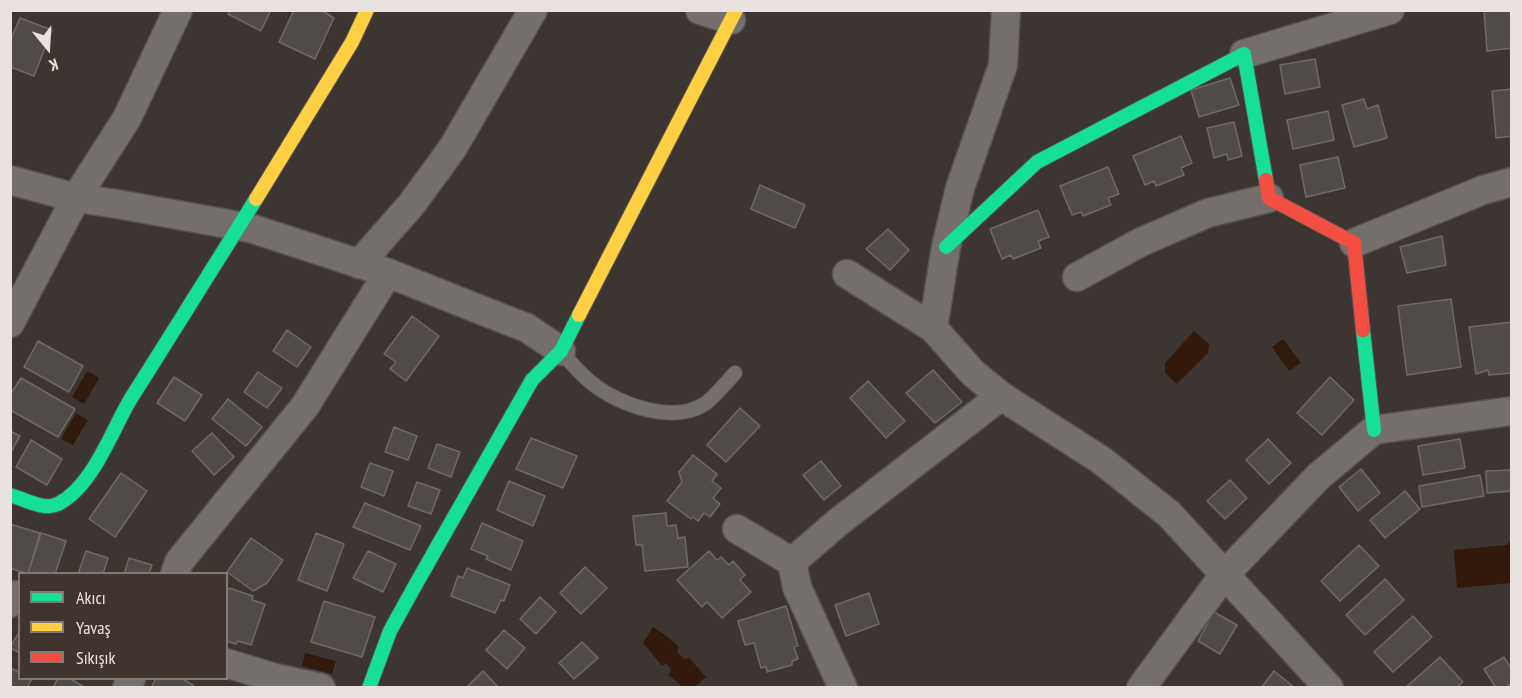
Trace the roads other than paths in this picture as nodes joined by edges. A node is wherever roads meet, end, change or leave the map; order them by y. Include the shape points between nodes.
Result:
1 (178, 10) edge
2 (367, 10) edge
3 (533, 10) edge
4 (700, 10) edge
5 (1006, 10) edge
6 (1390, 10) edge
7 (734, 15) edge
8 (1244, 54) junction
9 (10, 180) edge
10 (1512, 182) edge
11 (76, 198) junction
12 (1269, 198) junction
13 (240, 226) junction
14 (1354, 243) junction
15 (946, 247) junction
16 (360, 264) junction
17 (388, 273) junction
18 (847, 274) dead end
19 (1077, 277) dead end
20 (10, 323) edge
21 (933, 328) junction
22 (561, 351) junction
23 (735, 373) dead end
24 (1001, 396) junction
25 (1512, 411) edge
26 (1374, 430) junction
27 (10, 495) edge
28 (737, 529) dead end
29 (792, 562) junction
30 (175, 572) edge
31 (1224, 575) junction
32 (228, 664) edge
33 (273, 683) edge
34 (321, 687) edge
35 (369, 687) edge
36 (843, 687) edge
37 (1141, 687) edge
38 (1329, 687) edge

1 - 11 street via 127,118
2 - 13 street via 352,42
3 - 16 street via 452,149
4 - 7 street
5 - 15 street via 1003,64 960,188
6 - 8 street
7 - 22 street
8 - 12 street
8 - 15 street via 1037,162
9 - 11 street
10 - 14 street
11 - 13 street
11 - 20 street
12 - 14 street
12 - 19 street via 1208,213 1141,242
13 - 16 street
13 - 27 street via 83,480 56,505 42,506
14 - 26 street
15 - 21 street
16 - 17 street
17 - 22 street via 527,328
17 - 30 street via 305,406 179,562
18 - 21 street
21 - 24 street via 974,374
22 - 23 lane via 579,373 614,398 665,412 678,413 705,403
22 - 35 street via 532,380 421,574 390,631
24 - 29 street
24 - 31 street via 1101,460 1169,514
25 - 26 street
26 - 31 street via 1319,476
28 - 29 street
29 - 36 street via 797,587
31 - 37 street
31 - 38 street
32 - 33 street
33 - 34 street

